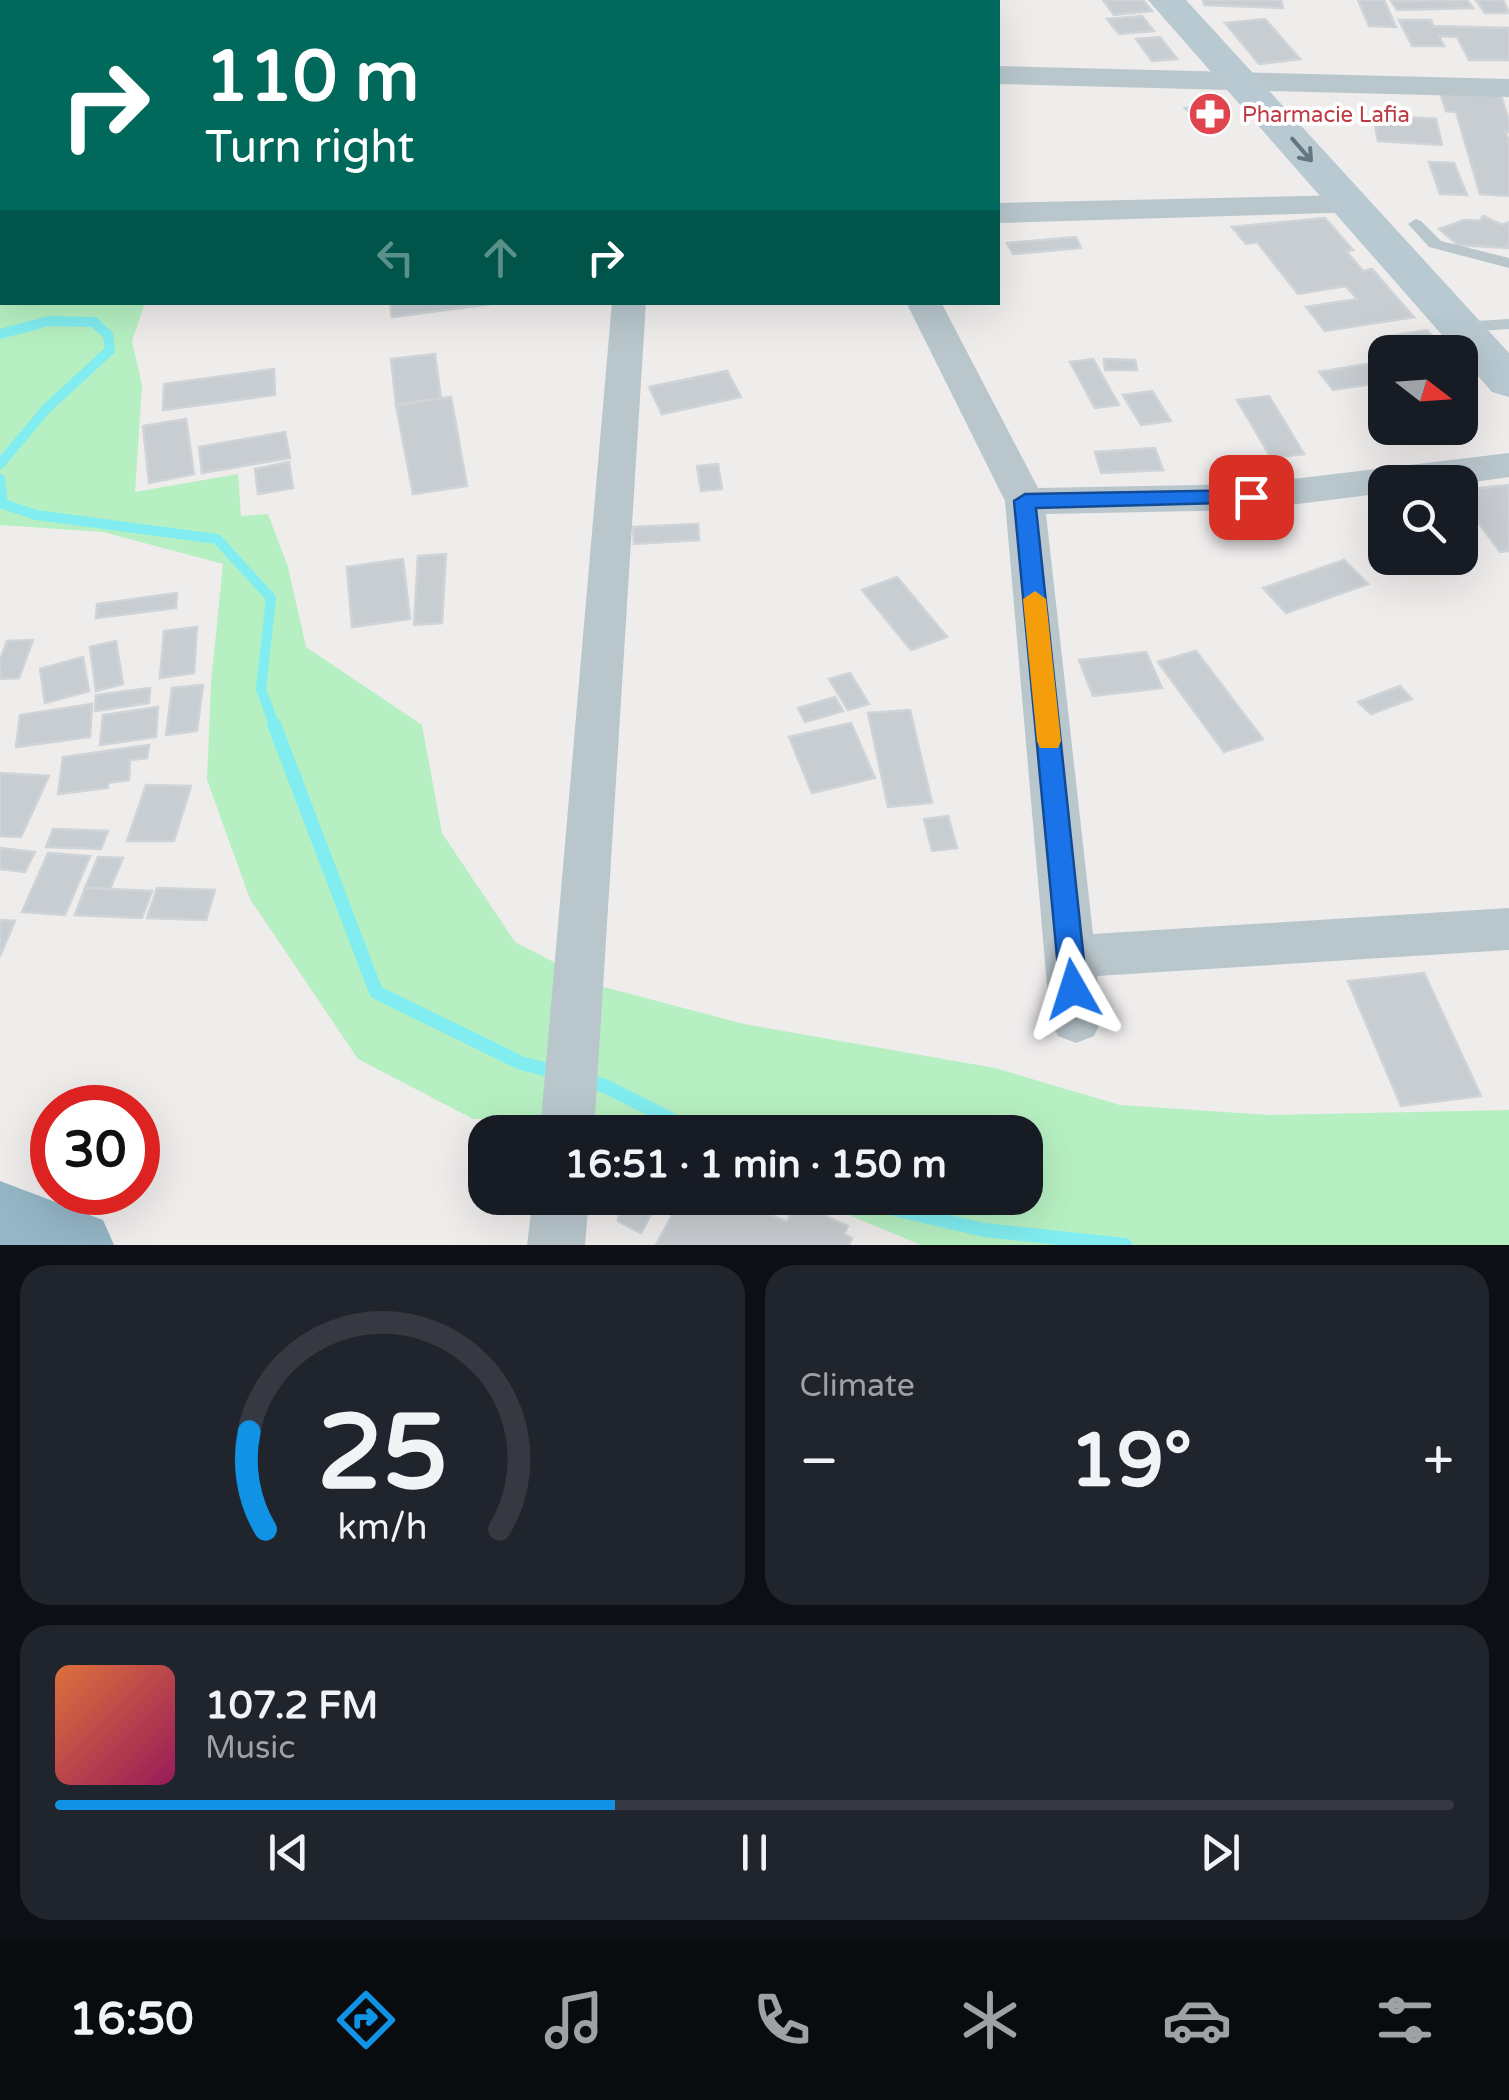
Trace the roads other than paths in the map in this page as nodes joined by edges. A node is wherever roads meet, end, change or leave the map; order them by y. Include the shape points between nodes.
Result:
1 (1166, 0) edge
2 (1000, 75) edge
3 (1241, 79) junction
4 (1509, 88) edge
5 (1350, 205) junction
6 (1000, 212) edge
7 (1416, 224) dead end
8 (1509, 263) edge
9 (629, 305) edge
10 (925, 305) edge
11 (1508, 322) edge
12 (1461, 328) junction
13 (1509, 382) edge
14 (1509, 465) edge
15 (1025, 501) junction
16 (1509, 928) edge
17 (1070, 958) junction
18 (1076, 1020) dead end
19 (569, 1115) edge
20 (559, 1215) edge
21 (0, 1216) edge
22 (77, 1245) edge
23 (556, 1245) edge

1 - 3 main road
2 - 3 street
3 - 4 street
3 -> 5 main road
5 - 6 street
5 - 12 main road
7 - 8 lane via 1435,244
9 - 19 street
10 - 15 street
11 - 12 lane
12 - 13 main road
14 - 15 street via 1251,497
15 - 17 street
16 - 17 street
17 - 18 street
20 - 23 street
21 - 22 highway

